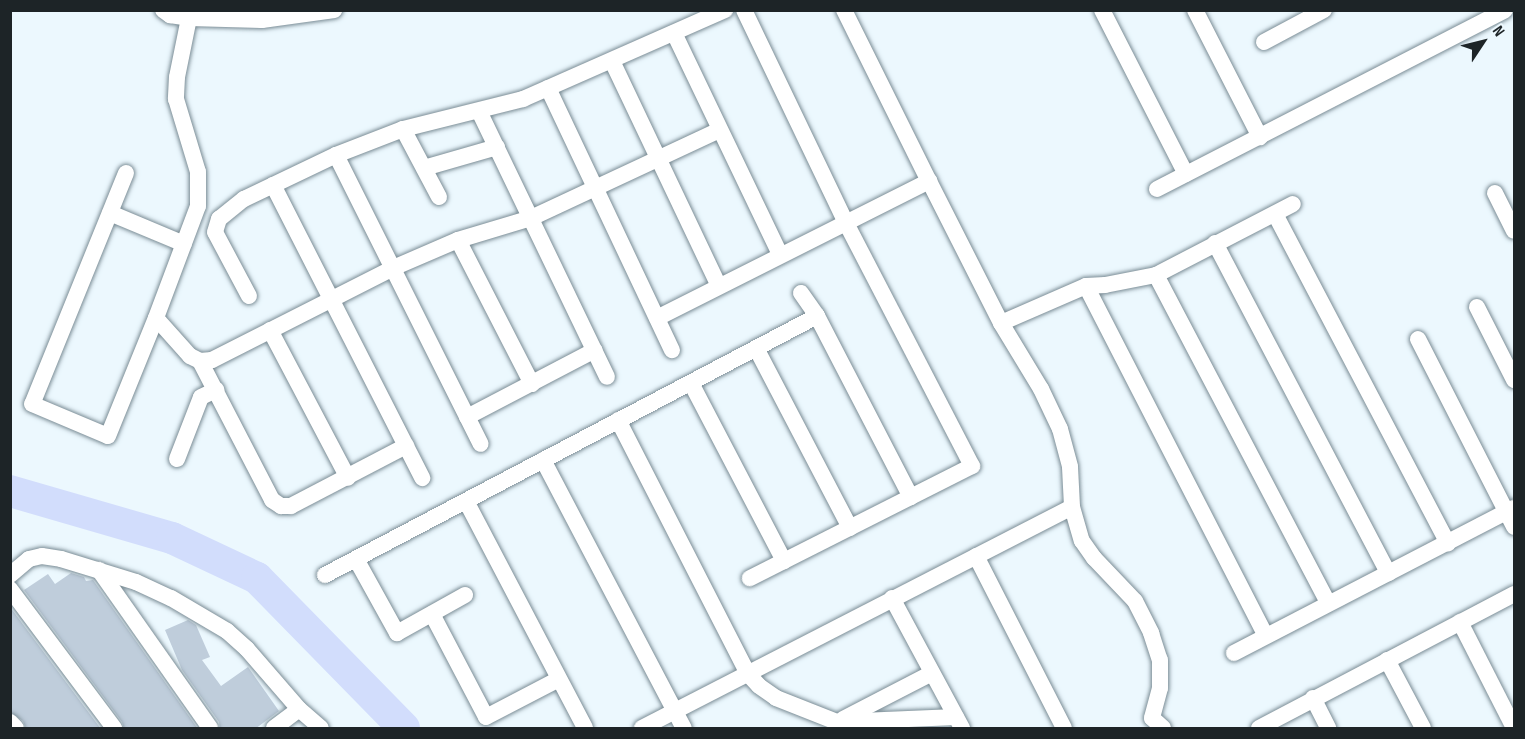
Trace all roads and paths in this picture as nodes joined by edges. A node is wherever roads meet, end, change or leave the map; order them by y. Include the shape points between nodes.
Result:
1 (163, 10) edge
2 (334, 10) edge
3 (725, 10) edge
4 (744, 10) edge
5 (1102, 10) edge
6 (1195, 10) edge
7 (1324, 10) edge
8 (1505, 10) edge
9 (850, 12) edge
10 (1477, 17) edge
11 (189, 18) junction
12 (1292, 18) edge
13 (674, 33) junction
14 (1264, 42) dead end
15 (612, 61) junction
16 (548, 88) junction
17 (479, 111) junction
18 (403, 129) junction
19 (720, 130) junction
20 (1260, 137) junction
21 (497, 147) junction
22 (336, 155) junction
23 (658, 158) junction
24 (423, 168) junction
25 (126, 173) dead end
26 (1186, 174) junction
27 (929, 181) junction
28 (273, 185) junction
29 (1157, 189) dead end
30 (596, 190) junction
31 (1495, 193) dead end
32 (439, 197) dead end
33 (1293, 204) dead end
34 (110, 213) junction
35 (1275, 214) junction
36 (531, 218) junction
37 (845, 221) junction
38 (1515, 231) edge
39 (458, 240) junction
40 (184, 243) junction
41 (1215, 243) junction
42 (780, 254) junction
43 (393, 268) junction
44 (1156, 275) junction
45 (1086, 285) junction
46 (719, 286) junction
47 (801, 293) dead end
48 (249, 296) dead end
49 (332, 300) junction
50 (1477, 307) dead end
51 (817, 316) junction
52 (156, 318) junction
53 (657, 318) junction
54 (1001, 323) junction
55 (270, 330) junction
56 (1418, 339) dead end
57 (756, 348) junction
58 (595, 350) junction
59 (672, 350) dead end
60 (201, 361) junction
61 (608, 377) dead end
62 (1515, 380) edge
63 (692, 383) junction
64 (532, 384) junction
65 (216, 390) junction
66 (467, 417) junction
67 (618, 420) junction
68 (481, 444) dead end
69 (406, 446) junction
70 (177, 459) dead end
71 (543, 460) junction
72 (348, 478) junction
73 (422, 478) dead end
74 (911, 497) junction
75 (466, 501) junction
76 (1072, 507) junction
77 (1512, 516) edge
78 (850, 528) junction
79 (1448, 543) junction
80 (976, 556) junction
81 (356, 559) junction
82 (784, 561) junction
83 (99, 570) junction
84 (1388, 573) junction
85 (10, 575) edge
86 (325, 575) dead end
87 (750, 578) dead end
88 (10, 588) edge
89 (1515, 594) edge
90 (465, 595) dead end
91 (892, 598) junction
92 (1328, 603) junction
93 (432, 614) junction
94 (1460, 622) junction
95 (1265, 635) junction
96 (1234, 652) dead end
97 (1387, 660) junction
98 (932, 673) junction
99 (748, 674) junction
100 (559, 679) junction
101 (1313, 698) junction
102 (299, 709) junction
103 (674, 712) junction
104 (10, 722) edge
105 (837, 722) junction
106 (959, 723) edge
107 (1152, 725) edge
108 (1515, 728) edge
109 (16, 729) edge
110 (114, 729) edge
111 (210, 729) edge
112 (274, 729) edge
113 (321, 729) edge
114 (585, 729) edge
115 (642, 729) edge
116 (684, 729) edge
117 (1064, 729) edge
118 (1259, 729) edge
119 (1328, 729) edge
120 (1423, 729) edge

1 - 11 street
2 - 11 street via 262,20
3 - 13 street
4 - 37 street
5 - 26 street
6 - 20 street
7 - 12 street
8 - 10 street
9 - 27 street
10 - 20 street
11 - 40 street via 176,99 198,172 198,206
12 - 14 street
13 - 15 street
13 - 19 street
15 - 16 street
15 - 23 street
16 - 17 street
16 - 30 street
17 - 18 street
17 - 21 street
18 - 22 street
18 - 24 street
19 - 23 street
19 - 42 street
20 - 26 street
21 - 24 street
21 - 36 street
22 - 28 street
22 - 43 street
23 - 30 street
23 - 46 street
24 - 32 street
25 - 34 street
26 - 29 street
27 - 37 street
27 - 54 street
28 - 48 street via 244,199 219,219 215,232
28 - 49 street
30 - 36 street
30 - 53 street
31 - 38 street
33 - 35 street
34 - 40 street
34 - 52 street via 32,404 108,436
35 - 41 street
35 - 79 street
36 - 39 street
36 - 58 street
37 - 42 street
37 - 74 street via 972,466
39 - 43 street
39 - 64 street
40 - 52 street
41 - 44 street
41 - 84 street
42 - 46 street
43 - 49 street
43 - 66 street
44 - 45 street
44 - 92 street
45 - 54 street
45 - 95 street
46 - 53 street
47 - 51 street
49 - 55 street
49 - 69 street
50 - 62 street
51 - 57 street
51 - 74 street
52 - 60 street via 190,356
53 - 59 street
54 - 76 street via 1060,429 1070,467
55 - 60 street via 212,360
55 - 72 street
56 - 77 street
57 - 63 street
57 - 78 street
58 - 61 street
58 - 64 street
60 - 65 street
63 - 67 street
63 - 82 street
64 - 66 street
65 - 70 street via 201,397
65 - 72 street via 272,500 280,506 291,506
66 - 68 street
67 - 71 street
67 - 99 street
69 - 72 street
69 - 73 street
71 - 75 street
71 - 103 street
74 - 78 street
75 - 81 street
75 - 100 street
76 - 80 street
76 - 107 street via 1082,541 1134,602 1151,633 1160,660 1160,688
77 - 79 street
78 - 82 street
79 - 84 street
80 - 91 street
80 - 117 street
81 - 86 street
81 - 93 street via 397,633
82 - 87 street
83 - 85 street via 42,556 29,560
83 - 102 street via 171,598 226,631
83 - 111 street
84 - 92 street
88 - 110 street
89 - 94 street
90 - 93 street
91 - 98 street
91 - 99 street
92 - 95 street
93 - 100 street via 486,717
94 - 97 street
94 - 108 street
95 - 96 street
97 - 101 street
97 - 120 street
98 - 105 street
98 - 106 street
99 - 103 street
99 - 105 street via 776,699
100 - 114 street
101 - 118 street
101 - 119 street
102 - 112 street
102 - 113 street
103 - 115 street
103 - 116 street
104 - 109 street
105 - 106 street

